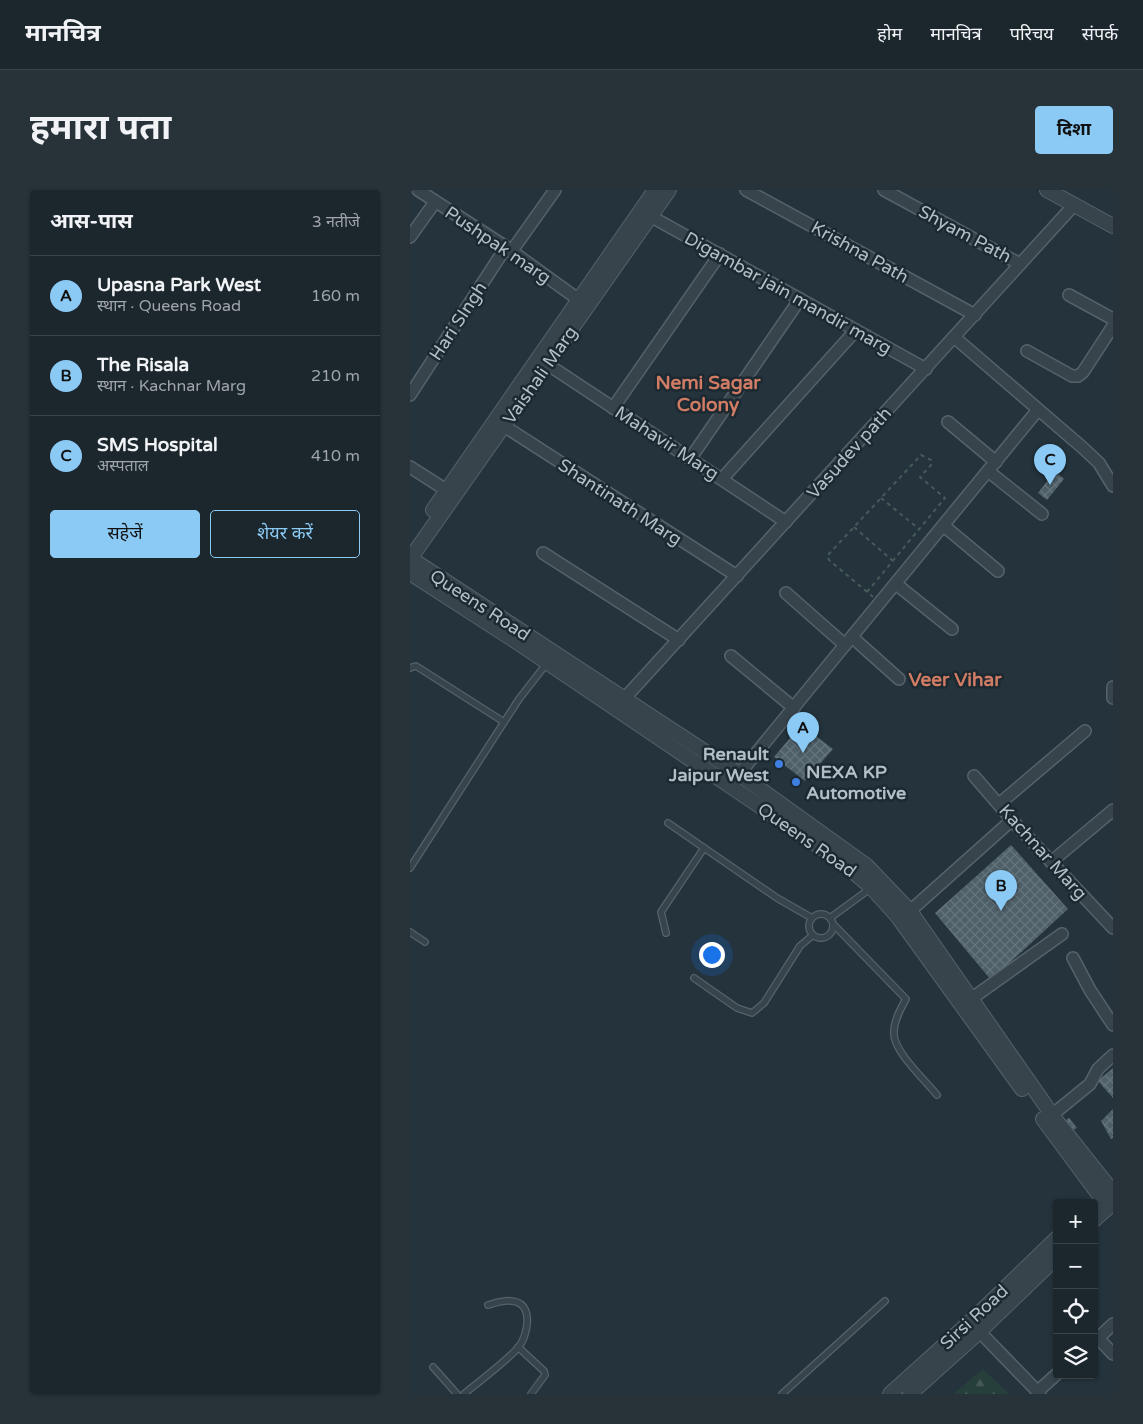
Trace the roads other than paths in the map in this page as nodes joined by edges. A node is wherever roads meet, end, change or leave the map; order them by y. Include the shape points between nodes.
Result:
1 (418, 190) edge
2 (554, 190) edge
3 (655, 190) edge
4 (669, 190) edge
5 (746, 190) edge
6 (884, 190) edge
7 (1047, 190) edge
8 (765, 195) edge
9 (435, 202) junction
10 (1074, 205) junction
11 (650, 216) junction
12 (1113, 226) edge
13 (410, 236) edge
14 (508, 250) junction
15 (720, 254) junction
16 (1020, 264) junction
17 (1069, 295) dead end
18 (800, 299) junction
19 (583, 303) junction
20 (975, 314) junction
21 (1113, 319) edge
22 (1113, 326) edge
23 (856, 330) junction
24 (954, 337) junction
25 (1027, 351) dead end
26 (548, 364) junction
27 (926, 369) junction
28 (410, 395) edge
29 (613, 408) junction
30 (1037, 411) junction
31 (948, 422) dead end
32 (504, 426) junction
33 (690, 459) junction
34 (996, 462) junction
35 (410, 467) edge
36 (988, 471) junction
37 (722, 479) junction
38 (1113, 486) edge
39 (446, 490) junction
40 (1042, 514) dead end
41 (786, 522) junction
42 (944, 526) junction
43 (410, 543) edge
44 (543, 553) dead end
45 (410, 558) edge
46 (998, 571) dead end
47 (410, 573) edge
48 (737, 576) junction
49 (896, 584) junction
50 (786, 593) dead end
51 (952, 629) dead end
52 (679, 640) junction
53 (849, 641) junction
54 (731, 656) dead end
55 (551, 658) junction
56 (410, 668) edge
57 (900, 679) dead end
58 (1113, 687) edge
59 (1113, 698) edge
60 (624, 699) junction
61 (794, 708) junction
62 (504, 722) junction
63 (1085, 731) dead end
64 (739, 774) junction
65 (974, 776) dead end
66 (999, 804) junction
67 (1111, 816) edge
68 (1012, 820) junction
69 (668, 823) dead end
70 (704, 848) junction
71 (1051, 862) junction
72 (410, 868) edge
73 (878, 885) junction
74 (910, 911) junction
75 (812, 918) junction
76 (830, 918) junction
77 (834, 926) junction
78 (1113, 928) edge
79 (410, 932) edge
80 (666, 933) dead end
81 (1062, 934) dead end
82 (813, 935) junction
83 (426, 942) dead end
84 (1073, 958) dead end
85 (694, 978) dead end
86 (971, 999) junction
87 (1113, 1025) edge
88 (1113, 1055) edge
89 (938, 1095) dead end
90 (1052, 1115) junction
91 (1107, 1196) edge
92 (1098, 1213) edge
93 (1053, 1242) edge
94 (1053, 1260) edge
95 (885, 1300) dead end
96 (488, 1305) dead end
97 (1113, 1324) edge
98 (975, 1327) junction
99 (1098, 1340) edge
100 (1098, 1342) edge
101 (518, 1347) junction
102 (1113, 1354) edge
103 (434, 1367) dead end
104 (1053, 1378) edge
105 (1039, 1393) edge
106 (458, 1394) edge
107 (464, 1394) edge
108 (531, 1394) edge
109 (782, 1394) edge
110 (890, 1394) edge
111 (910, 1394) edge

1 - 9 street, Pushpak marg
2 - 14 street, Hari SIngh
3 - 19 street, Vaishali Marg
4 - 11 street, Vaishali Marg
5 - 8 street, Krishna Path
6 - 16 street, Shyam Path
7 - 10 street
8 - 20 street, Krishna Path
9 - 13 street
9 - 14 street, Pushpak marg
10 - 12 street
10 - 16 street, Vasudev path
11 - 15 street, Digambar jain mandir marg
11 - 19 street, Vaishali Marg
14 - 19 street, Pushpak marg
14 - 28 street, Hari SIngh
15 - 18 street, Digambar jain mandir marg
15 - 29 street
16 - 20 street, Vasudev path
17 - 21 street
18 - 23 street, Digambar jain mandir marg
18 - 33 street
19 - 26 street, Vaishali Marg
19 - 39 street, Vaishali Marg
20 - 24 street, Vasudev path
22 - 25 street via 1084,372 1078,376 1072,376
23 - 27 street, Digambar jain mandir marg
23 - 37 street
24 - 27 street, Vasudev path
24 - 30 street
26 - 29 street, Mahavir Marg
26 - 32 street, Vaishali Marg
27 - 41 street, Vasudev path
29 - 33 street, Mahavir Marg
30 - 34 street
30 - 38 street via 1088,453
31 - 34 street
32 - 45 street, Vaishali Marg
32 - 48 street, Shantinath Marg
33 - 37 street, Mahavir Marg
34 - 36 street
35 - 39 street
36 - 40 street
36 - 42 street
37 - 41 street, Mahavir Marg
39 - 43 street, Vaishali Marg
41 - 48 street, Vasudev path
42 - 46 street
42 - 49 street
44 - 52 street
45 - 55 street, Queens Road
47 - 55 street, Queens Road
48 - 52 street, Vasudev path
49 - 51 street
49 - 53 street
50 - 53 street
52 - 60 street, Vasudev path
53 - 57 street
53 - 61 street
54 - 61 street
55 - 60 street, Queens Road
55 - 62 lane
55 - 73 street, Queens Road
56 - 62 lane via 416,666
58 - 59 street
60 - 64 street, Queens Road
61 - 64 street
62 - 72 lane
63 - 66 street
64 - 73 street, Queens Road via 849,852
65 - 66 street, Kachnar Marg
66 - 68 street, Kachnar Marg
67 - 71 street
68 - 71 street, Kachnar Marg
68 - 74 street
69 - 70 lane
70 - 75 lane
70 - 80 lane via 662,912
71 - 78 street, Kachnar Marg
73 - 74 street, Queens Road
73 - 76 lane
73 - 91 street, Queens Road via 898,918
74 - 86 street, Queens Road
75 - 76 lane via 819,914
75 - 82 lane via 809,929
76 - 77 lane
77 - 82 lane via 824,938
77 - 89 lane via 906,999 893,1033 897,1047
79 - 83 lane
81 - 86 street
82 - 85 lane via 800,946 764,1003 752,1013 730,1004
84 - 87 street
86 - 90 street, Queens Road
88 - 90 street via 1098,1069 1090,1084
90 - 91 street, Queens Road via 1087,1159
91 - 92 street
93 - 98 street, Sirsi Road
94 - 98 street, Sirsi Road
95 - 109 lane
96 - 101 lane via 512,1300 527,1312 528,1323
97 - 99 street
98 - 105 street
98 - 110 street, Sirsi Road
98 - 111 street, Sirsi Road
100 - 102 street
101 - 107 lane
101 - 108 lane via 544,1370 545,1375
103 - 106 lane
104 - 105 street

